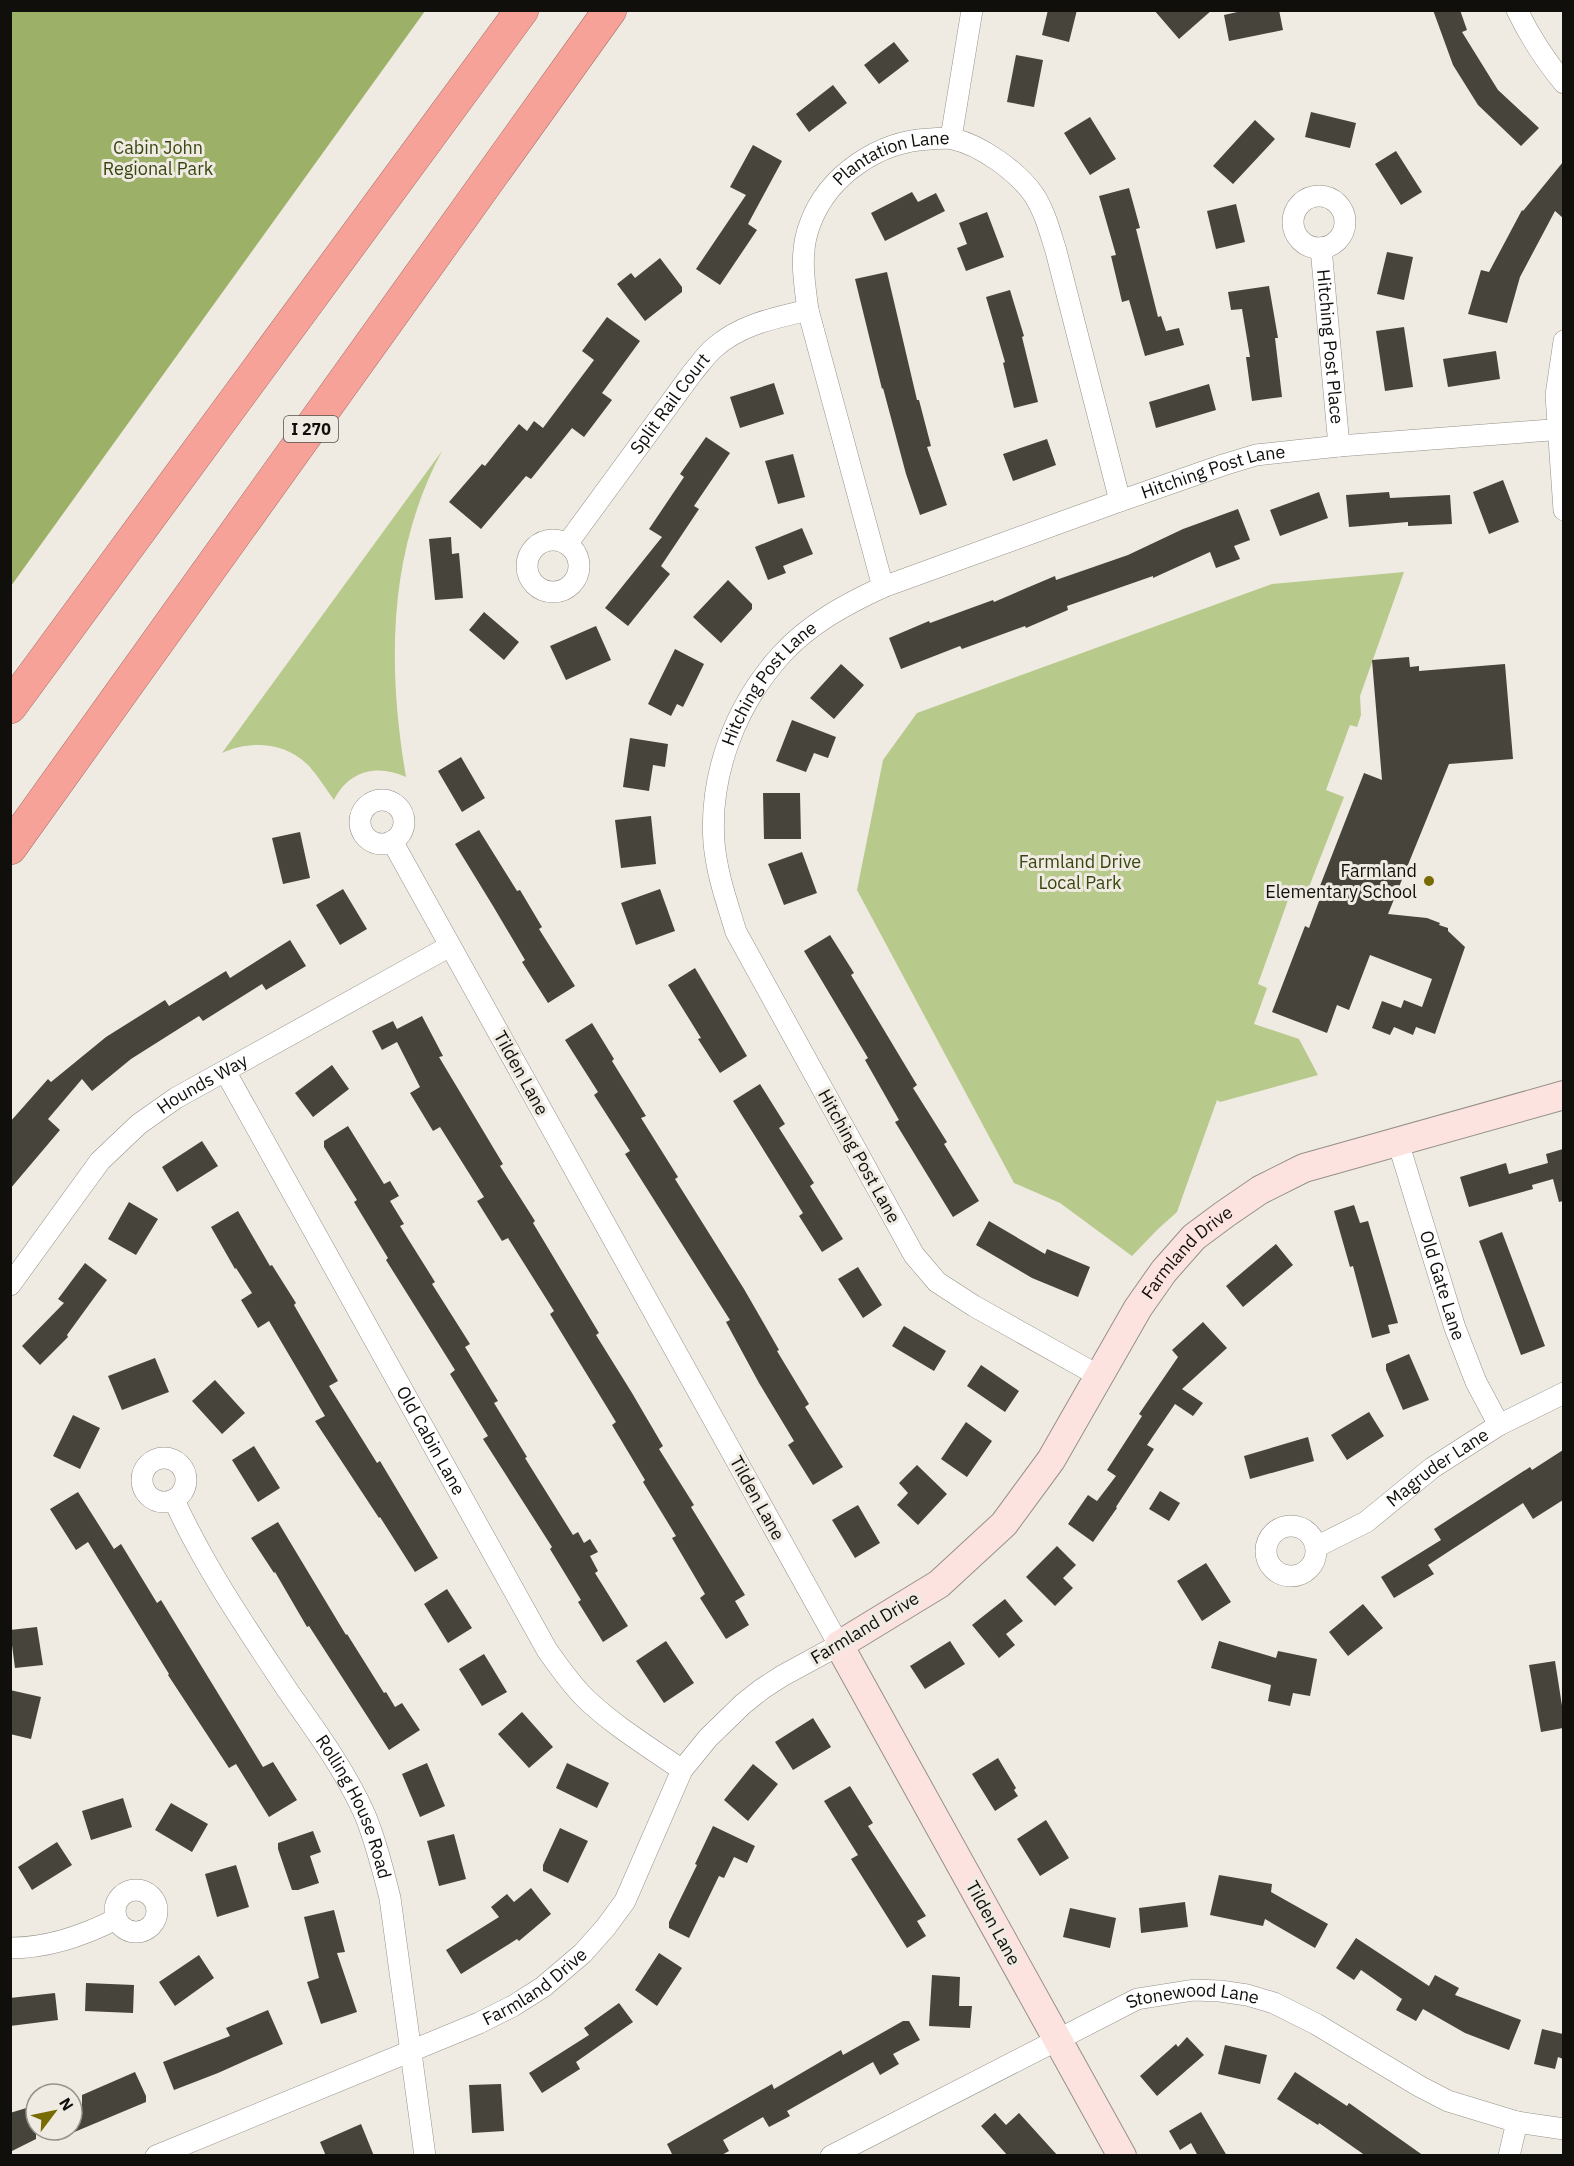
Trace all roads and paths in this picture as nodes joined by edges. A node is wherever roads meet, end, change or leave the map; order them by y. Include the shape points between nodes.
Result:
1 (522, 10) edge
2 (610, 10) edge
3 (972, 10) edge
4 (1517, 10) edge
5 (1563, 83) edge
6 (951, 138) junction
7 (1321, 248) dead end
8 (808, 310) junction
9 (1563, 341) edge
10 (1560, 429) edge
11 (1339, 446) junction
12 (1120, 501) junction
13 (1563, 510) edge
14 (567, 543) dead end
15 (883, 587) junction
16 (10, 707) edge
17 (392, 841) dead end
18 (10, 848) edge
19 (450, 946) junction
20 (225, 1071) junction
21 (1563, 1095) edge
22 (1398, 1142) junction
23 (10, 1285) edge
24 (1099, 1376) junction
25 (1563, 1393) edge
26 (1499, 1425) junction
27 (174, 1500) dead end
28 (1316, 1547) dead end
29 (839, 1645) junction
30 (682, 1770) junction
31 (116, 1919) dead end
32 (10, 1948) edge
33 (1057, 2040) junction
34 (412, 2050) junction
35 (1517, 2121) junction
36 (1563, 2129) edge
37 (156, 2156) edge
38 (425, 2156) edge
39 (831, 2156) edge
40 (1122, 2156) edge
41 (1509, 2156) edge

1 - 16 highway
2 - 18 highway, I 270
3 - 6 street
4 - 5 street via 1544,59
6 - 8 street, Plantation Lane via 890,147 855,164 828,192 810,223 804,244
6 - 12 street, Plantation Lane via 991,156 1022,180 1043,212
7 - 11 street, Hitching Post Place
8 - 14 street, Split Rail Court via 738,330 714,348
8 - 15 street, Plantation Lane
9 - 10 street via 1556,395
10 - 11 street, Hitching Post Lane
10 - 13 street
11 - 12 street, Hitching Post Lane via 1256,455
12 - 15 street, Hitching Post Lane
15 - 24 street, Hitching Post Lane via 848,603 799,638 766,673 742,710 732,730 717,784 714,842 722,891 736,932 914,1256 937,1282 974,1306
17 - 19 street, Tilden Lane
19 - 20 street, Hounds Way
19 - 29 street, Tilden Lane
20 - 23 street, Hounds Way via 139,1124 100,1161
20 - 30 street, Old Cabin Lane via 548,1650 565,1676 610,1721
21 - 22 street, Farmland Drive
22 - 24 street, Farmland Drive via 1304,1168 1260,1190 1202,1232 1164,1271
22 - 26 street, Old Gate Lane via 1455,1328 1476,1383
24 - 29 street, Farmland Drive via 1051,1460 1004,1524 939,1584
25 - 26 street, Magruder Lane
26 - 28 street, Magruder Lane via 1432,1468 1366,1522
27 - 34 street, Rolling House Road via 234,1612 342,1771 365,1816 390,1898
29 - 30 street, Farmland Drive via 782,1676 743,1704
29 - 33 street, Tilden Lane
30 - 34 street, Farmland Drive via 625,1901 583,1953 513,2006
31 - 32 street via 69,1940
33 - 35 street, Stonewood Lane via 1137,1999 1220,1990 1274,2003 1448,2101
33 - 39 street, Stonewood Lane
33 - 40 street, Tilden Lane
34 - 37 street, Farmland Drive
34 - 38 street, Rolling House Road
35 - 36 street, Stonewood Lane
35 - 41 street

